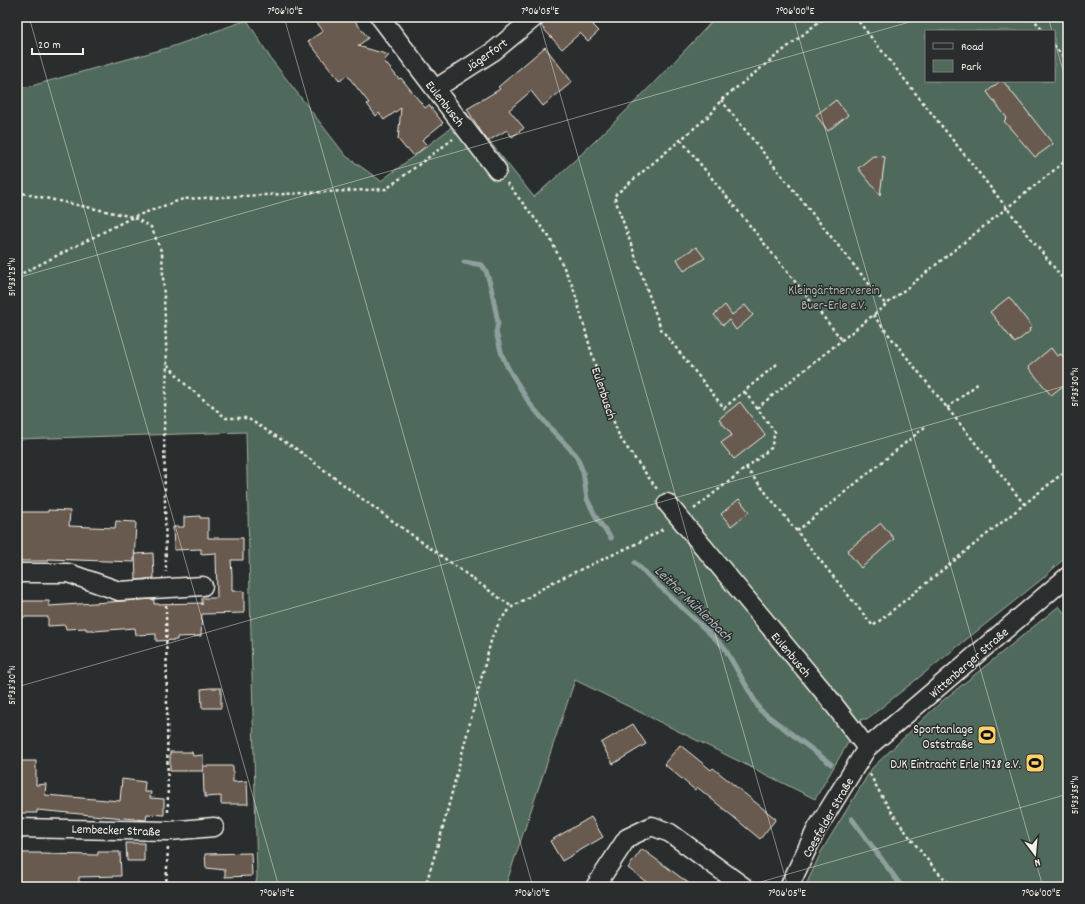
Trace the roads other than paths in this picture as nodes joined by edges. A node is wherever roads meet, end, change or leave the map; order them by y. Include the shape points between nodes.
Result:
1 (380, 17) edge
2 (535, 17) edge
3 (435, 89) junction
4 (497, 170) road end
5 (667, 503) road end
6 (17, 573) edge
7 (1068, 576) edge
8 (202, 586) dead end
9 (868, 748) junction
10 (214, 827) dead end
11 (17, 828) edge
12 (595, 887) edge
13 (744, 887) edge
14 (789, 887) edge

1 - 3 street, Eulenbusch
2 - 3 street, Jägerfort via 494,51
3 - 4 street, Eulenbusch
5 - 9 street, Eulenbusch
6 - 8 street via 68,573 119,591
7 - 9 street, Wittenberger Straße
9 - 14 street, Coesfelder Straße via 816,830
10 - 11 street, Lembecker Straße via 169,831
12 - 13 street via 627,838 652,826 670,833

